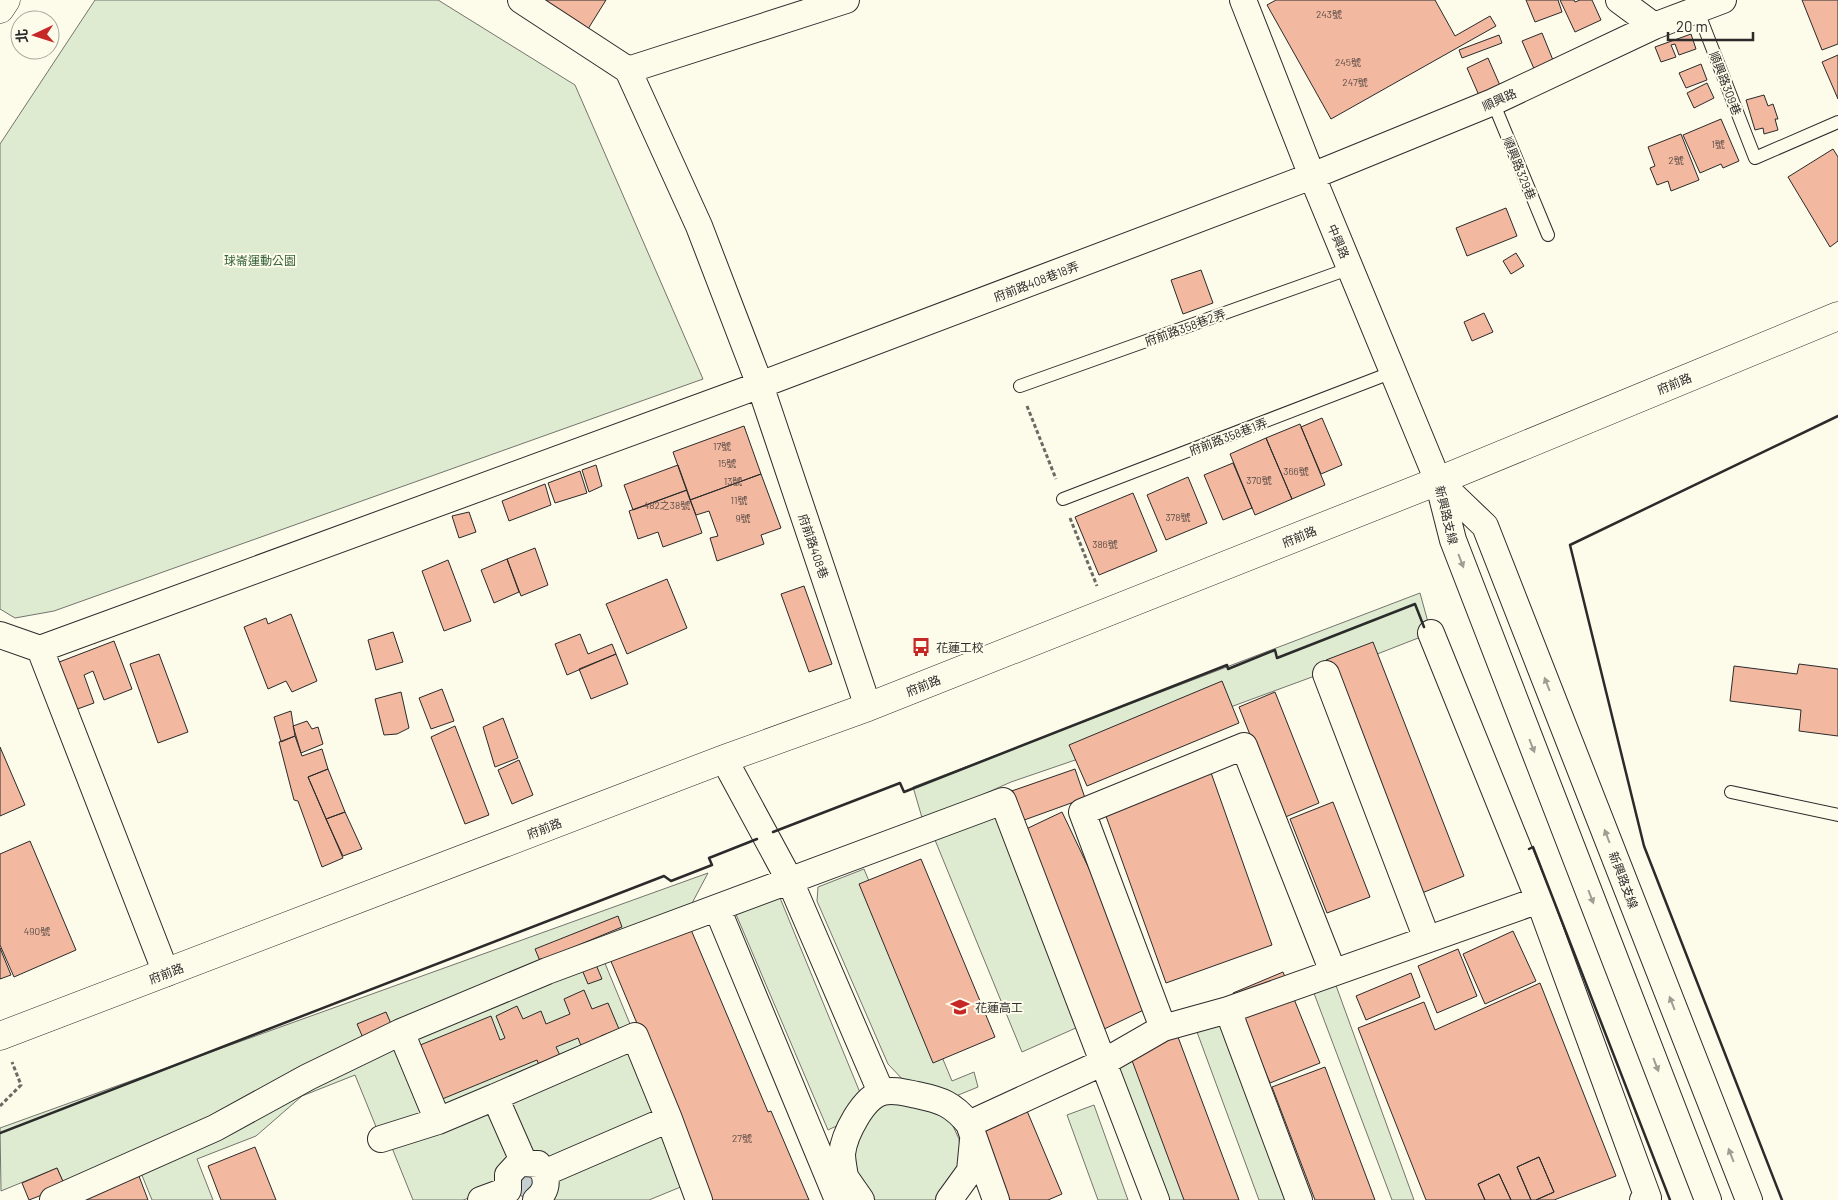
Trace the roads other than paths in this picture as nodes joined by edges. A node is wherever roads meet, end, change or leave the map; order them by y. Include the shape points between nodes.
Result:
1 (6, 0) edge
2 (521, 0) edge
3 (846, 0) edge
4 (1242, 0) edge
5 (1619, 0) edge
6 (1672, 0) edge
7 (1723, 0) edge
8 (0, 9) edge
9 (1697, 9) junction
10 (1654, 26) junction
11 (628, 70) junction
12 (1493, 102) junction
13 (1838, 122) edge
14 (1312, 176) junction
15 (1548, 234) dead end
16 (1351, 268) junction
17 (1838, 316) edge
18 (1393, 372) junction
19 (760, 385) junction
20 (1020, 386) dead end
21 (1438, 481) junction
22 (1063, 499) dead end
23 (1431, 633) dead end
24 (0, 635) edge
25 (40, 649) junction
26 (1326, 674) dead end
27 (868, 707) junction
28 (724, 759) junction
29 (1731, 792) dead end
30 (1838, 815) edge
31 (790, 881) junction
32 (1539, 900) junction
33 (717, 908) junction
34 (1427, 939) junction
35 (1333, 972) junction
36 (166, 973) junction
37 (1228, 1010) junction
38 (1162, 1028) junction
39 (401, 1032) junction
40 (1, 1035) edge
41 (1104, 1062) junction
42 (881, 1092) junction
43 (495, 1097) junction
44 (669, 1119) junction
45 (438, 1121) junction
46 (971, 1130) junction
47 (381, 1139) dead end
48 (534, 1168) junction
49 (838, 1186) edge
50 (515, 1195) edge
51 (691, 1198) edge
52 (53, 1200) edge
53 (481, 1200) edge
54 (536, 1200) edge
55 (861, 1200) edge
56 (949, 1200) edge
57 (996, 1200) edge
58 (1156, 1200) edge
59 (1299, 1200) edge
60 (1643, 1200) edge
61 (1708, 1200) edge
62 (1749, 1200) edge

1 - 8 main road
2 - 11 street
3 - 11 street
4 - 14 street, 中興路
5 - 10 street
6 - 10 street
7 - 9 street, 順興路
9 - 10 street, 順興路
9 - 13 lane, 順興路309巷 via 1755,158
10 - 12 street, 順興路
11 - 19 street, 府前路408巷 via 699,226
12 - 14 street, 順興路
12 - 15 lane, 順興路329巷
14 - 16 street, 中興路
14 - 19 street, 府前路408巷18弄
16 - 18 street, 中興路
16 - 20 lane, 府前路358巷2弄
17 - 21 main road, 府前路
18 - 21 street, 中興路
18 - 22 lane, 府前路358巷1弄
19 - 25 street, 府前路408巷18弄
19 - 27 street, 府前路408巷
21 - 27 main road, 府前路
21 -> 61 street, 新興路支線 via 1453,540
62 -> 21 street, 新興路支線 via 1485,526
23 - 32 street
24 - 25 street
25 - 36 street
26 - 34 street
27 - 28 main road, 府前路
28 - 31 street
28 - 36 main road, 府前路
29 - 30 lane
31 - 33 street
31 - 41 street via 1003,802
31 - 42 street
32 - 34 street
32 - 60 street via 1648,1198
33 - 39 street via 547,971
33 - 49 street
34 - 35 street
35 - 37 street
35 - 38 street via 1244,746 1082,812
36 - 40 main road, 府前路
37 - 38 street
37 - 59 street
38 - 41 street
39 - 45 street
39 - 52 street via 308,1077 215,1128
41 - 46 street
41 - 58 street
42 - 46 street via 896,1090 952,1105
42 - 49 street via 862,1108 849,1129
43 - 44 street via 635,1036
43 - 45 street
43 - 48 street
44 - 48 street
44 - 51 street
45 - 47 street
46 - 56 street via 970,1171
46 - 57 street
48 - 50 street via 519,1163 508,1175
48 - 54 street via 547,1180 545,1189
49 - 55 street
50 - 53 street

